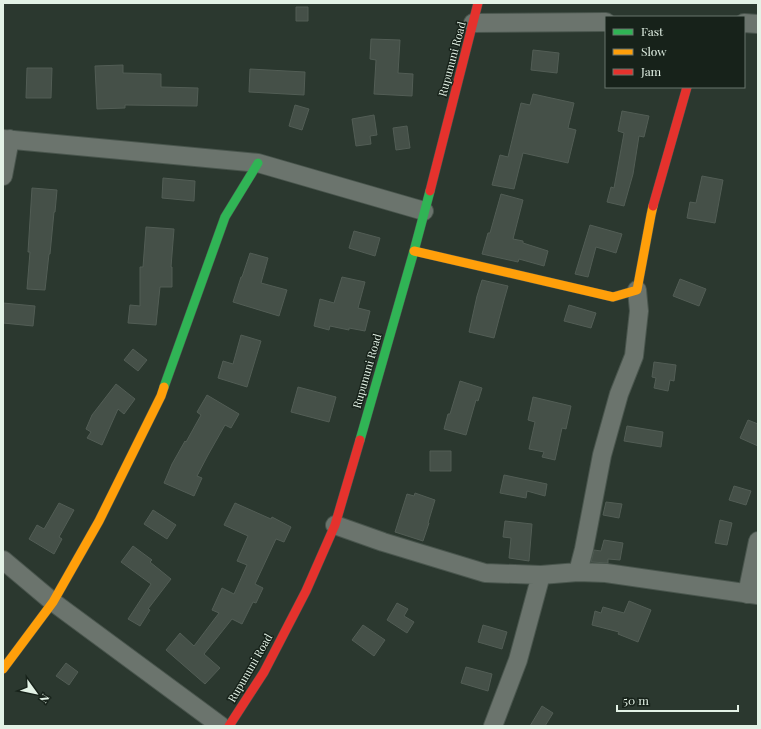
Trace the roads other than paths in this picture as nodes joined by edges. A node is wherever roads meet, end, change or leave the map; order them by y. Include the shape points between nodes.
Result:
1 (478, 3) edge
2 (605, 22) edge
3 (473, 23) junction
4 (745, 23) edge
5 (758, 24) edge
6 (687, 88) edge
7 (6, 139) edge
8 (258, 164) junction
9 (3, 176) edge
10 (424, 211) junction
11 (414, 251) junction
12 (637, 290) junction
13 (334, 525) junction
14 (758, 541) edge
15 (3, 560) edge
16 (578, 572) junction
17 (541, 575) junction
18 (753, 594) edge
19 (53, 602) junction
20 (3, 669) edge
21 (220, 726) edge
22 (229, 726) edge
23 (493, 726) edge

1 - 3 street, Rupununi Road
2 - 3 street
3 - 10 street, Rupununi Road
4 - 5 street
6 - 12 street via 651,215
7 - 8 street
7 - 9 street
8 - 10 street
8 - 19 street via 225,217 161,396 99,520
10 - 11 street, Rupununi Road
11 - 12 street via 613,297
11 - 13 street, Rupununi Road
12 - 16 street via 639,311 634,356 619,394 602,455
13 - 17 street via 485,573
13 - 22 street, Rupununi Road via 306,591 264,672
14 - 18 street
15 - 19 street
16 - 17 street
16 - 18 street via 606,573
17 - 23 street via 518,660
19 - 20 street
19 - 21 street

